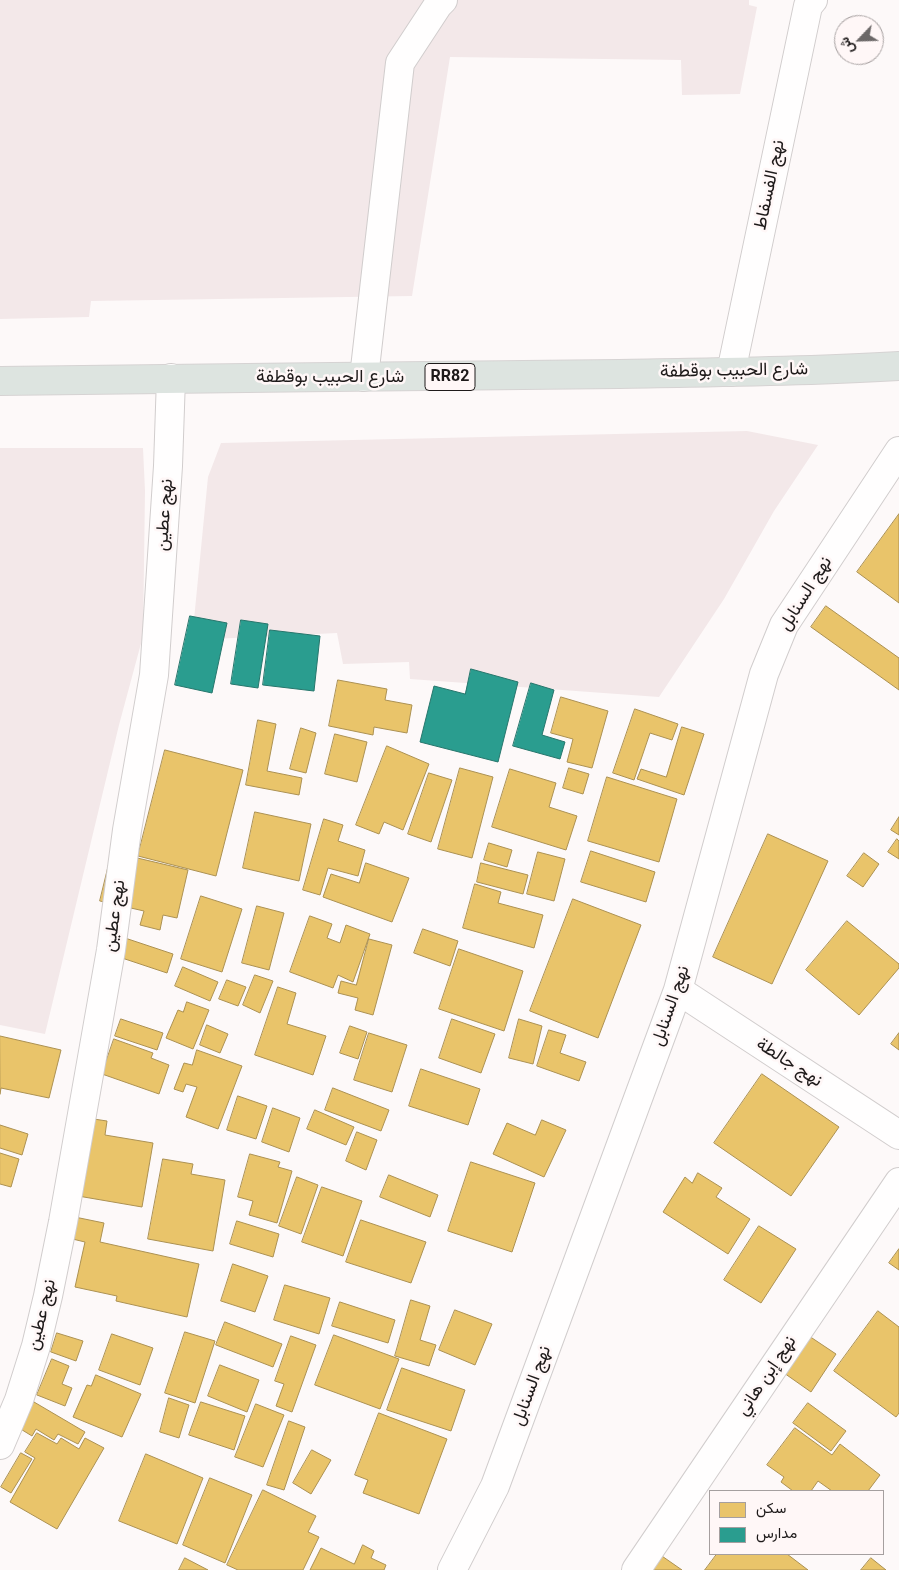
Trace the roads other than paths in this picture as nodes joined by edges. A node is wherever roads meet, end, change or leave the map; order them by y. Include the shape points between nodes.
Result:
1 (443, 0) edge
2 (813, 0) edge
3 (899, 366) edge
4 (731, 372) junction
5 (364, 377) junction
6 (171, 378) junction
7 (0, 381) edge
8 (899, 451) edge
9 (678, 990) junction
10 (899, 1135) edge
11 (899, 1182) edge
12 (0, 1445) edge
13 (452, 1570) edge
14 (636, 1570) edge

1 - 5 street via 400,63
2 - 4 street, نهج الفسفاط via 808,6
3 - 4 main road, شارع الحبيب بوقطفة / RR82
4 - 5 main road, شارع الحبيب بوقطفة / RR82
5 - 6 main road, شارع الحبيب بوقطفة / RR82
6 - 7 main road, شارع الحبيب بوقطفة / RR82
6 - 12 street, نهج عطين via 154,676 127,830 111,950 48,1296 36,1346
8 - 9 street, نهج السنابل via 784,624 764,674
9 - 10 street, نهج جالطة
9 - 13 street, نهج السنابل via 495,1486
11 - 14 street, نهج إبن هاني

